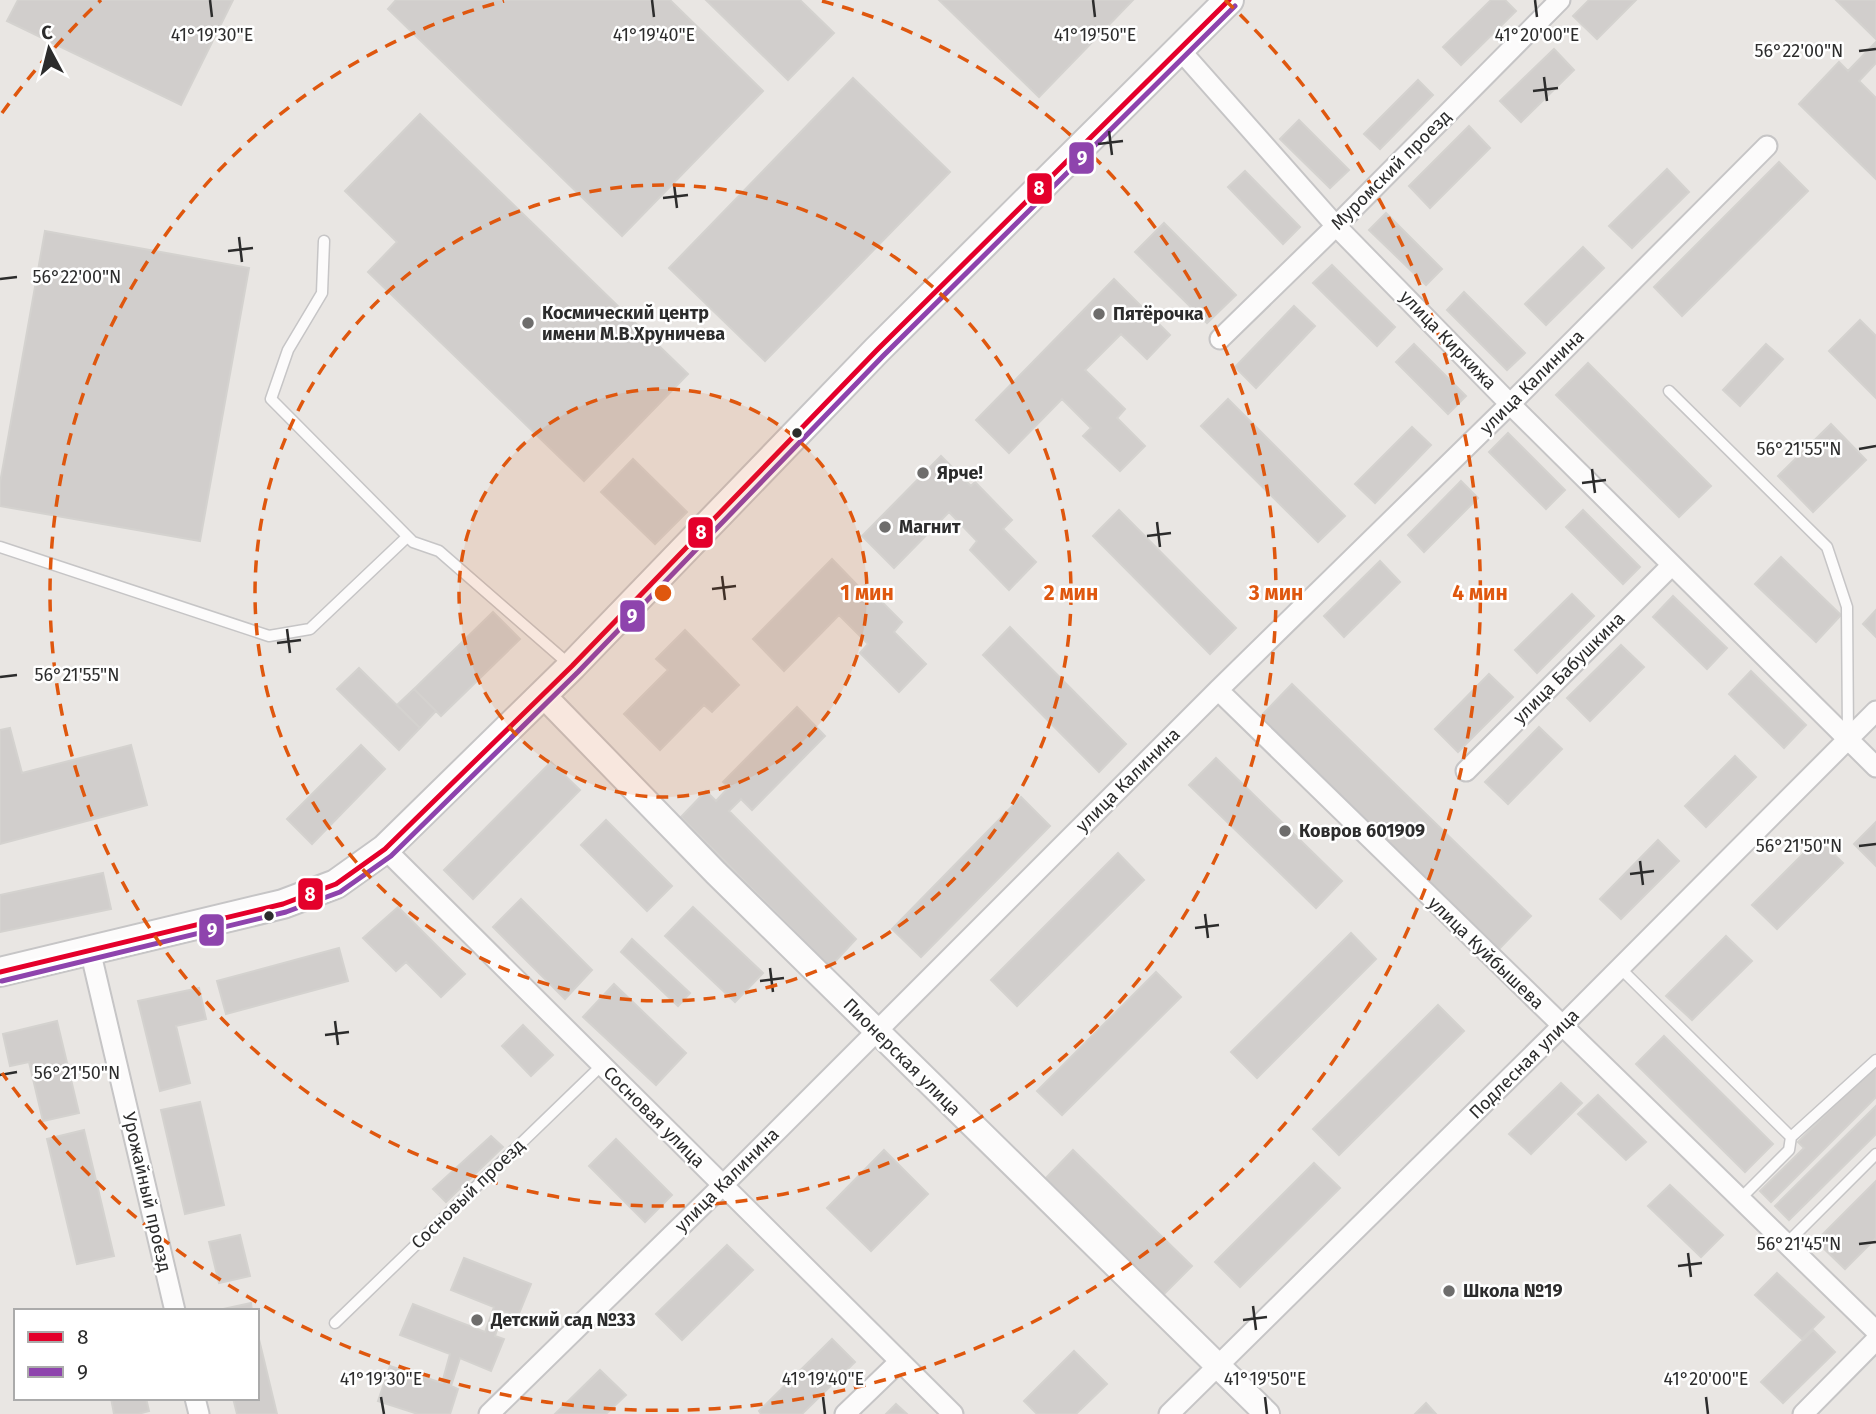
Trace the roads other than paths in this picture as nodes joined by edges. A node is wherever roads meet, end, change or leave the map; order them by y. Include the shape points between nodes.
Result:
1 (1229, 0) edge
2 (1560, 0) edge
3 (1181, 51) junction
4 (1767, 146) dead end
5 (1336, 226) junction
6 (324, 241) dead end
7 (1220, 339) dead end
8 (1669, 391) dead end
9 (1510, 404) junction
10 (407, 537) junction
11 (0, 547) edge
12 (1672, 565) junction
13 (572, 666) junction
14 (1218, 690) junction
15 (543, 695) junction
16 (1876, 711) edge
17 (1848, 739) junction
18 (1876, 767) edge
19 (1466, 771) dead end
20 (386, 849) junction
21 (90, 950) junction
22 (1620, 968) junction
23 (0, 972) edge
24 (1561, 1027) junction
25 (875, 1031) junction
26 (1876, 1060) edge
27 (602, 1065) junction
28 (1791, 1137) junction
29 (1876, 1154) edge
30 (723, 1185) junction
31 (1741, 1198) junction
32 (1787, 1243) junction
33 (175, 1309) edge
34 (335, 1323) dead end
35 (1876, 1331) edge
36 (1876, 1340) edge
37 (900, 1361) junction
38 (1217, 1367) junction
39 (489, 1414) edge
40 (845, 1414) edge
41 (953, 1414) edge
42 (1169, 1414) edge
43 (1267, 1414) edge
44 (1803, 1414) edge

1 - 3 main road
2 - 5 street, Муромский проезд
3 - 5 street, улица Киркижа
3 - 13 main road via 877,350
4 - 9 street, улица Калинина
5 - 7 street, Муромский проезд
5 - 9 street, улица Киркижа
6 - 10 lane via 322,293 288,350 271,399
8 - 17 lane via 1828,547 1847,607
9 - 12 street, улица Киркижа
9 - 14 street, улица Калинина
10 - 11 lane via 310,629 269,636
10 - 13 lane via 439,551
12 - 17 street, улица Киркижа
12 - 19 street, улица Бабушкина
13 - 15 main road
14 - 24 street, улица Куйбышева
14 - 25 street, улица Калинина
15 - 20 main road
15 - 25 street, Пионерская улица
16 - 17 street, Подлесная улица
17 - 18 street, улица Киркижа
17 - 22 street, Подлесная улица
20 - 21 main road via 335,884 283,904
20 - 27 street, Сосновая улица
21 - 23 main road
21 - 33 street, Урожайный проезд
22 - 24 street, Подлесная улица
22 - 28 lane
24 - 31 street, улица Куйбышева
24 - 38 street, Подлесная улица
25 - 30 street, улица Калинина
25 - 38 street, Пионерская улица
26 - 28 lane
27 - 30 street, Сосновая улица
27 - 34 lane, Сосновый проезд
28 - 31 lane via 1789,1150
29 - 32 lane
30 - 37 street, Сосновая улица
30 - 39 street, улица Калинина
31 - 32 street, улица Куйбышева
32 - 35 street, улица Куйбышева
36 - 44 street
37 - 40 street
37 - 41 street, Сосновая улица
38 - 42 street, Подлесная улица
38 - 43 street, Пионерская улица

